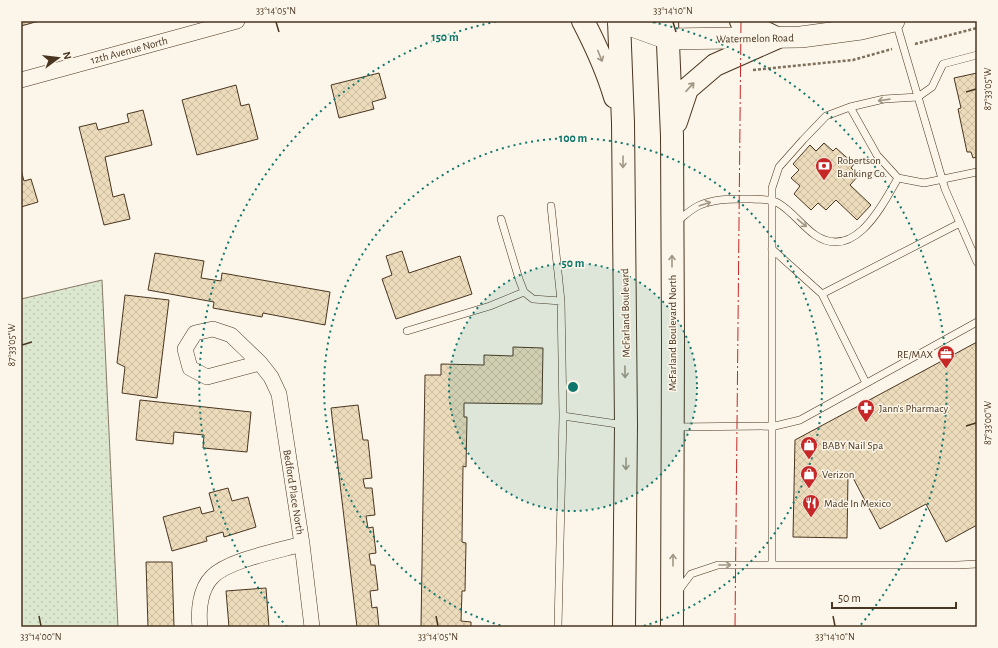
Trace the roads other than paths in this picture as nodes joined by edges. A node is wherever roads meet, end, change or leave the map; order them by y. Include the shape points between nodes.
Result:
1 (237, 21) edge
2 (583, 21) edge
3 (619, 21) edge
4 (741, 21) edge
5 (895, 21) edge
6 (667, 30) edge
7 (776, 38) junction
8 (977, 55) edge
9 (21, 80) edge
10 (918, 97) junction
11 (850, 107) junction
12 (623, 123) junction
13 (672, 136) junction
14 (977, 172) edge
15 (898, 178) junction
16 (942, 180) junction
17 (772, 200) junction
18 (551, 206) dead end
19 (501, 219) dead end
20 (960, 223) junction
21 (672, 225) junction
22 (772, 249) junction
23 (977, 262) edge
24 (524, 292) junction
25 (822, 294) junction
26 (561, 301) junction
27 (977, 322) edge
28 (407, 331) dead end
29 (260, 363) junction
30 (866, 384) junction
31 (563, 416) junction
32 (626, 425) junction
33 (672, 426) junction
34 (772, 426) junction
35 (302, 544) junction
36 (772, 564) junction
37 (977, 564) edge
38 (672, 599) junction
39 (624, 604) junction
40 (200, 627) edge
41 (312, 627) edge
42 (558, 627) edge
43 (624, 627) edge
44 (628, 627) edge
45 (672, 627) edge

1 - 9 street, 12th Avenue North
2 -> 12 highway via 609,77
3 - 6 main road, Watermelon Road
3 - 12 highway, McFarland Boulevard
4 - 7 highway
5 - 7 main road, Watermelon Road via 827,34
5 - 10 lane
6 - 7 main road, Watermelon Road
6 - 13 highway, McFarland Boulevard North
13 -> 7 highway via 687,89 715,65
8 - 10 lane via 943,64 932,88
10 -> 11 lane via 884,99
10 - 16 lane
11 - 15 lane via 877,155
11 - 17 lane via 826,116 779,167 772,188
12 -> 32 highway, McFarland Boulevard
13 - 21 highway, McFarland Boulevard North
14 - 16 lane
15 - 16 lane via 924,183
17 -> 15 lane via 816,235 829,241 844,240 861,232 877,215
16 - 20 lane
21 -> 17 lane via 698,206 722,199
17 - 22 lane
18 - 26 lane
19 - 24 lane
20 - 23 lane
20 - 25 lane
33 -> 21 highway, McFarland Boulevard North
22 - 25 lane
22 - 34 lane
24 - 26 lane via 533,299
24 - 28 lane via 490,306
25 - 30 lane
26 - 31 lane
27 - 30 lane
29 - 29 street, Bedford Place North via 231,335 213,329 195,333 185,349 190,368 207,377
29 - 35 street, Bedford Place North via 271,377 279,394
30 - 34 lane via 800,420
31 - 32 lane
31 - 42 lane
32 -> 39 highway, McFarland Boulevard
33 - 34 lane
38 -> 33 highway, McFarland Boulevard North
34 - 36 lane
35 - 40 street via 227,567 211,577 201,595
35 - 41 street, Bedford Place North
36 - 37 lane
38 -> 36 lane via 692,574 718,564
38 - 45 highway, McFarland Boulevard North
39 - 43 highway
39 - 44 highway

